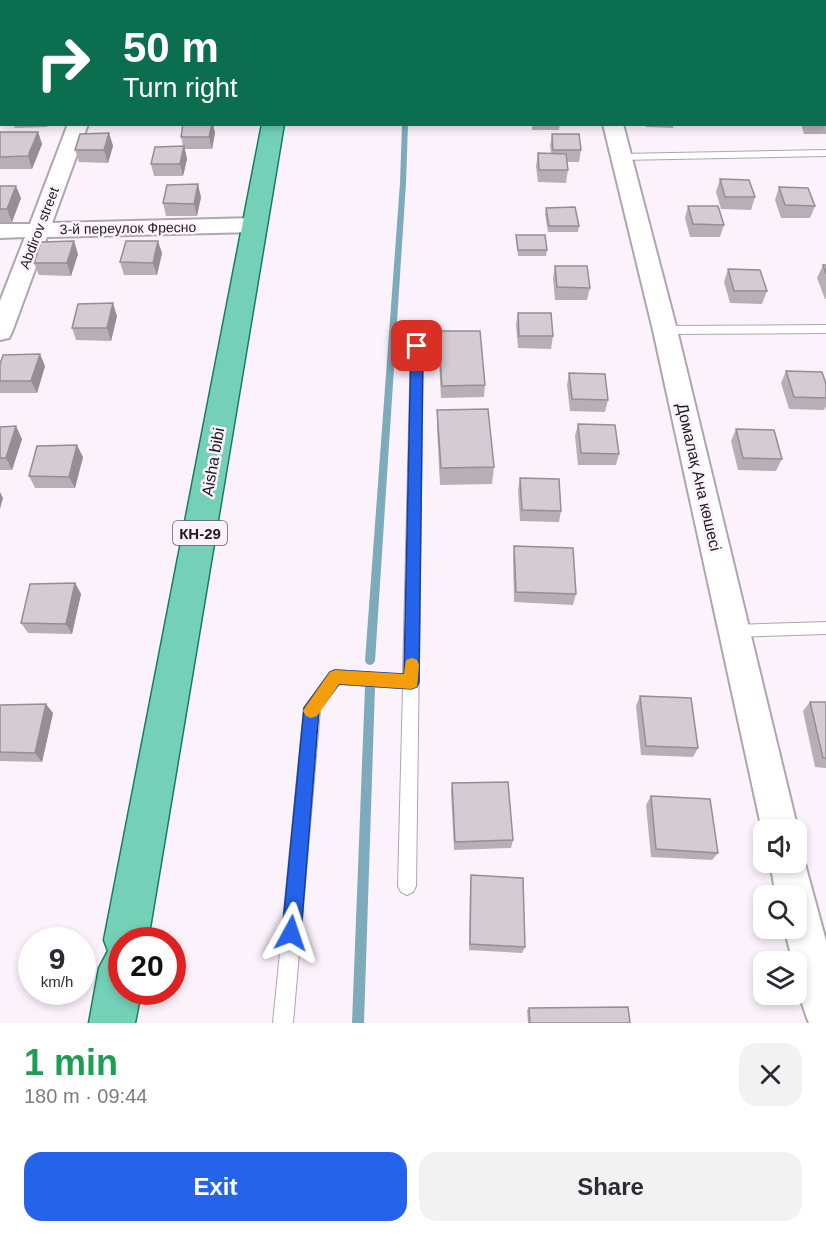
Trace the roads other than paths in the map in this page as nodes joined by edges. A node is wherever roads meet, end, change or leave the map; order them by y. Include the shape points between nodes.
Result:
1 (77, 126) edge
2 (273, 126) edge
3 (613, 126) edge
4 (826, 153) edge
5 (621, 157) junction
6 (255, 225) junction
7 (38, 230) junction
8 (0, 231) edge
9 (665, 330) junction
10 (826, 330) edge
11 (0, 332) edge
12 (417, 346) dead end
13 (826, 628) edge
14 (734, 631) junction
15 (411, 682) junction
16 (777, 819) edge
17 (407, 886) dead end
18 (128, 927) edge
19 (806, 939) edge
20 (115, 1005) edge
21 (826, 1015) edge
22 (112, 1023) edge
23 (283, 1023) edge

1 - 7 street, Abdirov street
2 - 6 main road, Aisha bibi / КН-29
3 - 5 street, Домалақ Ана көшесі
4 - 5 lane
5 - 9 street, Домалақ Ана көшесі
6 - 7 street, 3-й переулок Фресно
6 - 18 main road, Aisha bibi / КН-29
7 - 8 street, 3-й переулок Фресно
7 - 11 street, Abdirov street
9 - 10 lane
9 - 14 street, Домалақ Ана көшесі
12 - 15 lane
13 - 14 lane
14 - 16 street, Домалақ Ана көшесі
15 - 17 lane
15 - 23 lane via 335,677 312,708
19 - 21 street
20 - 22 main road

